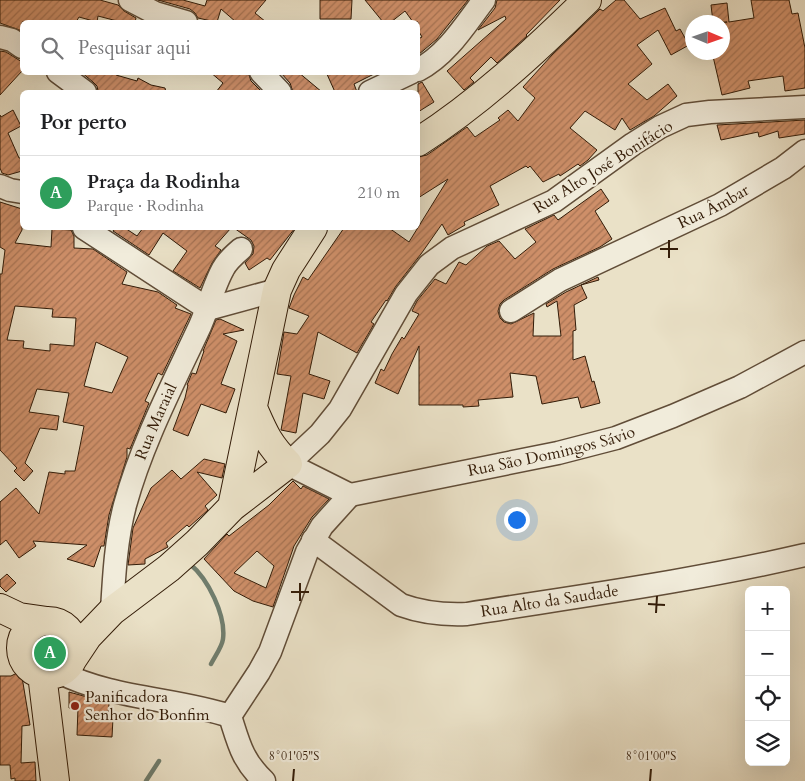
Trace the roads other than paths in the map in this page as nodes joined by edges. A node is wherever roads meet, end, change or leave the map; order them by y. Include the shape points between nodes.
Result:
1 (130, 0) edge
2 (484, 0) edge
3 (587, 0) edge
4 (179, 20) edge
5 (0, 37) edge
6 (20, 46) edge
7 (420, 69) edge
8 (62, 75) edge
9 (264, 75) edge
10 (406, 75) edge
11 (82, 90) edge
12 (278, 90) edge
13 (374, 90) edge
14 (805, 107) edge
15 (420, 141) edge
16 (805, 151) edge
17 (0, 186) edge
18 (20, 192) edge
19 (87, 230) edge
20 (305, 230) edge
21 (240, 249) dead end
22 (277, 290) junction
23 (208, 309) junction
24 (511, 311) dead end
25 (805, 352) edge
26 (253, 408) junction
27 (288, 464) junction
28 (350, 495) junction
29 (232, 507) junction
30 (313, 540) junction
31 (805, 555) edge
32 (0, 608) edge
33 (112, 611) junction
34 (0, 621) edge
35 (52, 622) junction
36 (21, 651) junction
37 (58, 669) junction
38 (230, 716) junction
39 (55, 781) edge
40 (264, 781) edge

1 - 4 street via 155,13
2 - 7 street via 454,39
3 - 15 main road via 477,100
5 - 6 street
8 - 11 street
9 - 12 street
10 - 13 street
14 - 27 street, Rua Alto José Bonifácio via 686,116 633,144 554,201 452,248 429,265 406,294 340,409 320,434
16 - 24 street, Rua Âmbar via 783,168 720,205 560,280
17 - 18 street
19 - 23 street
20 - 22 main road
21 - 23 street, Rua Maraial via 223,270
22 - 23 street
22 - 26 main road
23 - 33 street, Rua Maraial via 135,472 118,545
25 - 28 street, Rua São Domingos Sávio via 740,387 616,438 558,453
26 - 27 main road via 266,439
26 - 29 main road
27 - 28 street
27 - 29 main road, Rua Alto José Bonifácio
28 - 30 street
29 - 33 main road, Rua Alto José Bonifácio via 170,568
30 - 31 street, Rua Alto da Saudade via 401,605 444,615 656,584
30 - 38 street via 270,652
32 - 35 main road via 19,617
33 - 35 main road via 79,621
33 - 37 main road
34 - 36 main road via 14,635
35 - 36 main road via 38,623 30,628 24,636
35 - 37 main road via 64,627 74,643 74,652
36 - 37 main road via 28,666
37 - 38 street via 76,681 104,689
37 - 39 main road
38 - 40 street via 242,753

